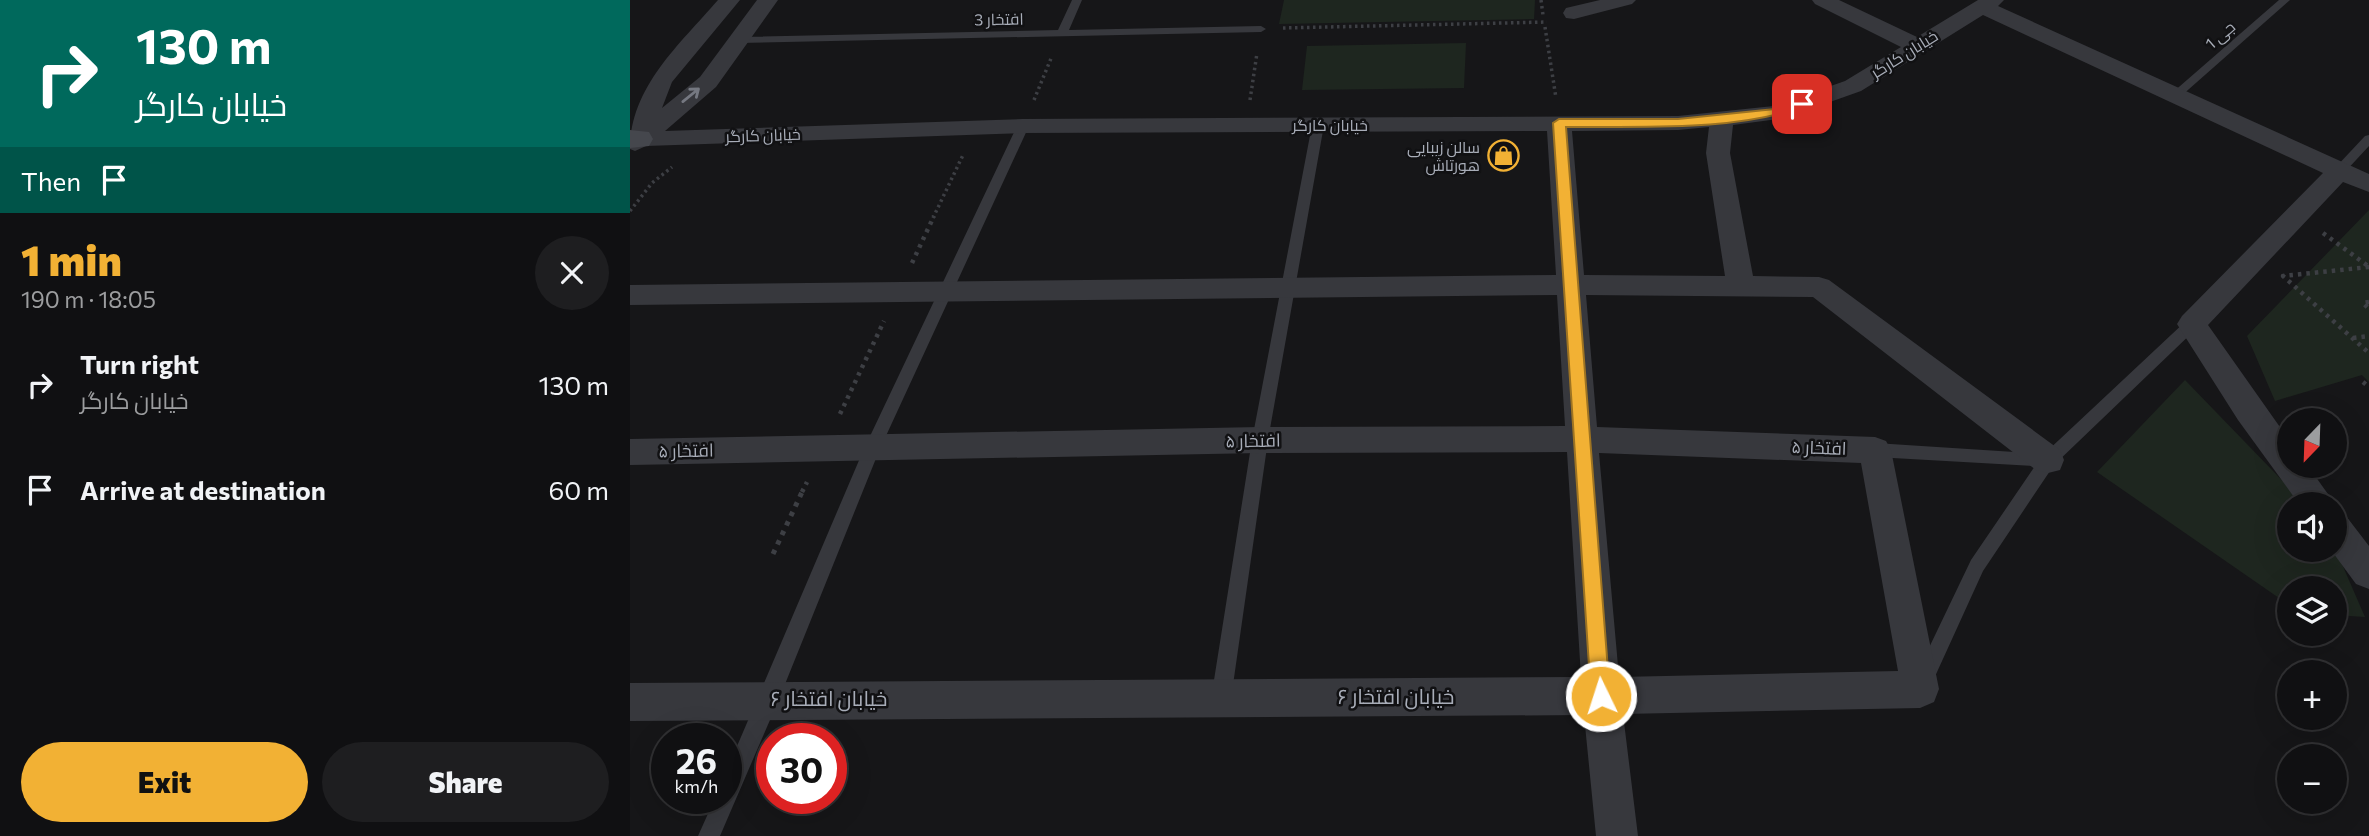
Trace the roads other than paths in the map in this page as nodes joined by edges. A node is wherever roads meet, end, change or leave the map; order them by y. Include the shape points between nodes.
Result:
1 (729, 0) edge
2 (768, 0) edge
3 (1077, 0) edge
4 (1625, 0) edge
5 (1822, 0) edge
6 (2285, 0) edge
7 (1988, 3) edge
8 (1574, 13) road end
9 (1261, 29) road end
10 (1062, 33) junction
11 (738, 40) junction
12 (1917, 46) junction
13 (2176, 95) junction
14 (1722, 118) junction
15 (1559, 123) junction
16 (1318, 125) junction
17 (1023, 126) junction
18 (2369, 139) edge
19 (633, 142) edge
20 (2339, 171) junction
21 (2369, 184) edge
22 (1571, 285) junction
23 (1740, 285) junction
24 (1288, 287) junction
25 (946, 292) junction
26 (630, 295) edge
27 (2192, 324) junction
28 (1582, 439) junction
29 (1260, 440) junction
30 (873, 447) junction
31 (2277, 449) edge
32 (1875, 450) junction
33 (630, 452) edge
34 (2048, 460) junction
35 (2347, 544) edge
36 (2369, 573) edge
37 (1920, 689) junction
38 (1601, 696) junction
39 (769, 699) junction
40 (1221, 699) junction
41 (630, 702) edge
42 (742, 761) edge
43 (719, 814) edge
44 (709, 836) edge
45 (1617, 836) edge

1 - 19 street via 662,80
2 - 11 street
3 - 10 lane
4 - 8 street
5 - 12 street
6 - 13 lane, جی 1
7 - 12 street, خیابان کارگر
7 - 13 street
9 - 10 lane, افتخار 3
10 - 11 lane, افتخار 3
19 -> 11 street via 708,82
12 - 14 street, خیابان کارگر via 1853,86 1777,113
13 - 20 street
14 - 15 street, خیابان کارگر
14 - 23 street via 1718,153
15 - 16 street, خیابان کارگر
15 - 22 street
16 - 17 street, خیابان کارگر
16 - 24 lane
17 - 19 street, خیابان کارگر
17 - 25 lane
18 - 20 lane
20 - 21 street
20 - 27 street
22 - 23 street
22 - 24 street
22 - 28 street
23 - 34 street via 1819,287
24 - 25 street
24 - 29 lane
25 - 26 street
25 - 30 lane
27 - 31 street
27 - 34 lane
28 - 29 street, افتخار ۵
28 - 32 street, افتخار ۵
28 - 38 street
29 - 30 street, افتخار ۵
29 - 40 lane
30 - 33 street, افتخار ۵
30 - 39 lane
32 - 34 lane
32 - 37 street
34 - 37 lane via 1977,566
35 - 36 street
37 - 38 street, خیابان افتخار ۶
38 - 40 street, خیابان افتخار ۶
38 - 45 street
39 - 40 street, خیابان افتخار ۶
39 - 41 street, خیابان افتخار ۶
39 - 42 lane
43 - 44 lane

